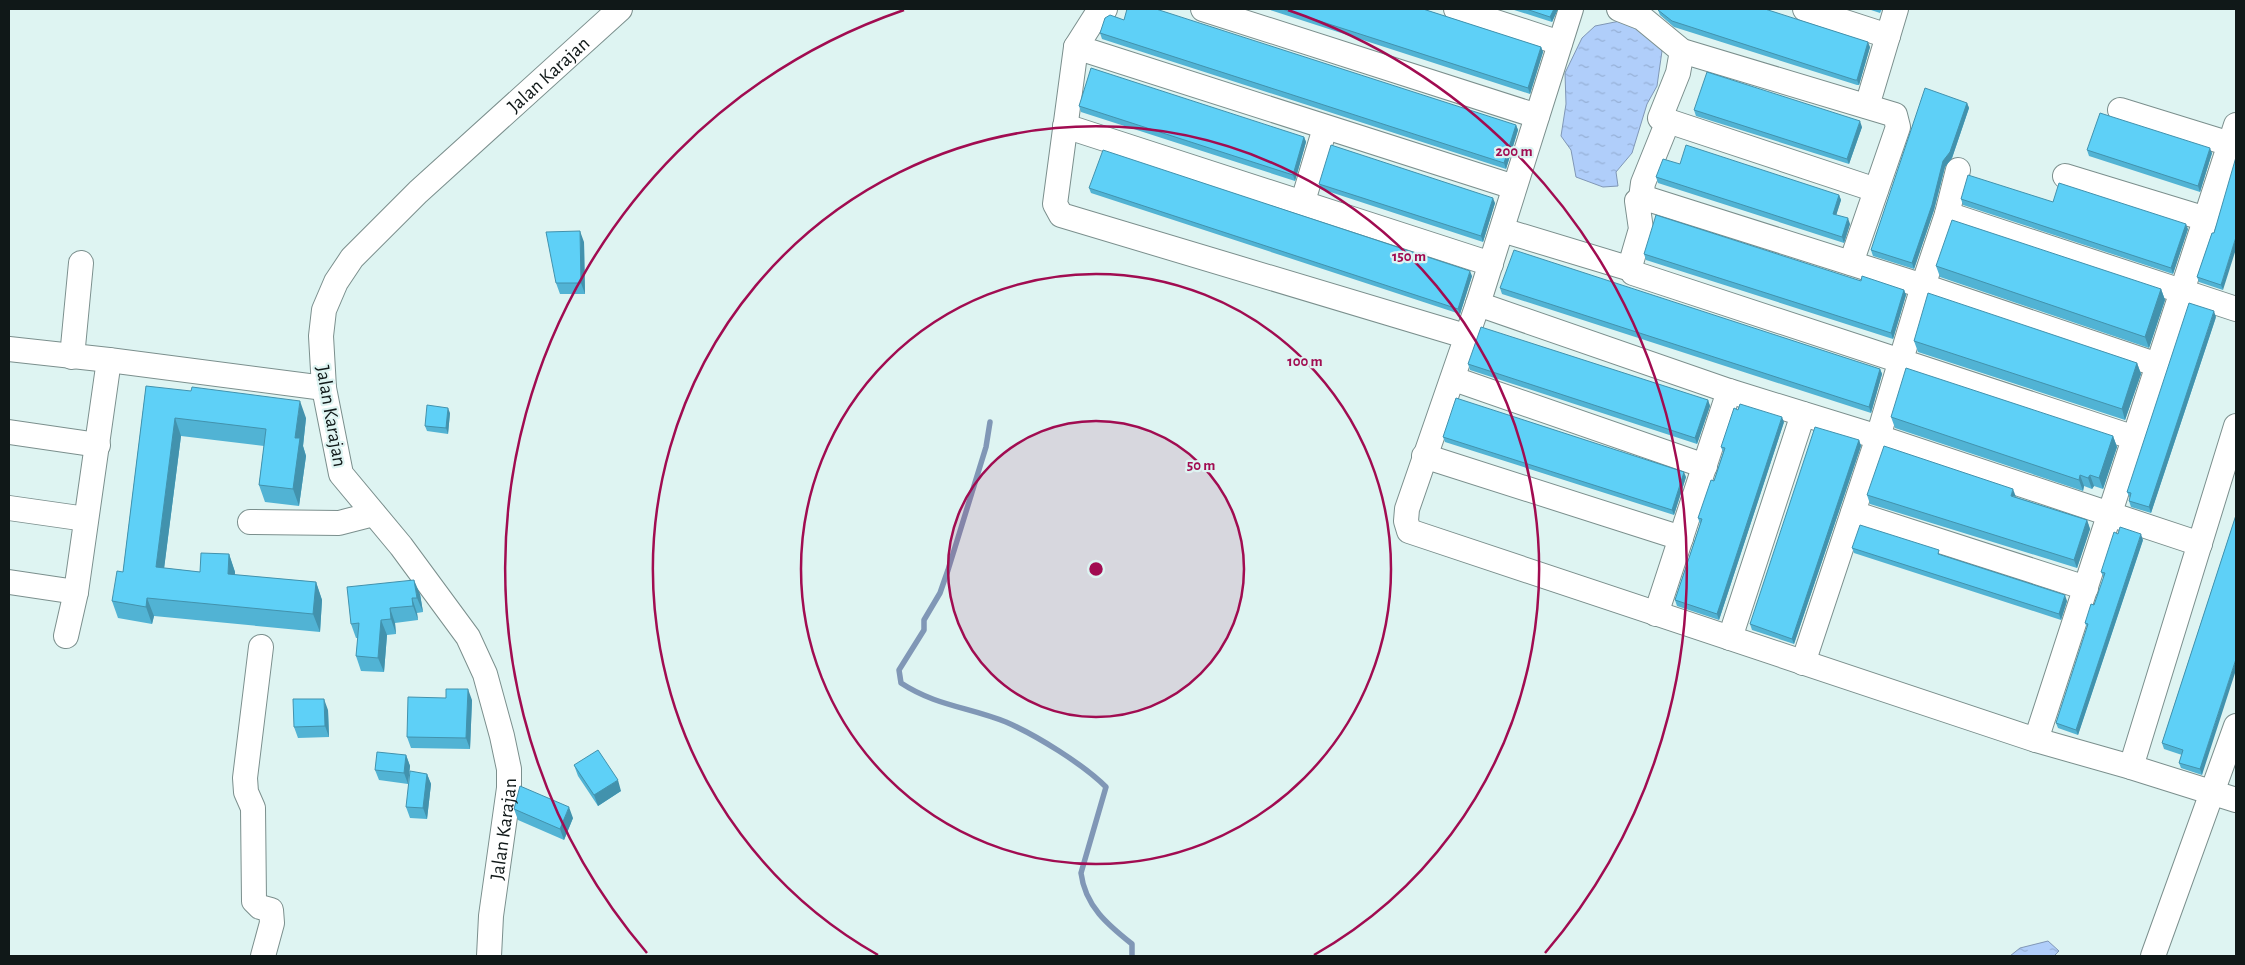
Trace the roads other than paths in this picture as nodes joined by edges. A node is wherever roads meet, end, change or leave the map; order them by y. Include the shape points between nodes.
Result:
1 (620, 9) edge
2 (1105, 9) edge
3 (1203, 9) edge
4 (1456, 9) edge
5 (1571, 9) edge
6 (1619, 9) edge
7 (1806, 9) edge
8 (1896, 9) edge
9 (1643, 13) edge
10 (1888, 36) junction
11 (1560, 43) junction
12 (1076, 47) junction
13 (1682, 51) junction
14 (1867, 106) junction
15 (2120, 110) dead end
16 (1537, 116) junction
17 (1668, 121) junction
18 (1065, 126) junction
19 (1325, 128) junction
20 (2233, 134) edge
21 (1958, 170) dead end
22 (2065, 176) dead end
23 (1514, 187) junction
24 (1876, 190) junction
25 (1641, 198) junction
26 (1302, 202) junction
27 (1947, 214) junction
28 (2206, 219) junction
29 (1502, 230) junction
30 (81, 263) dead end
31 (1851, 263) junction
32 (1492, 264) junction
33 (1631, 270) junction
34 (1923, 286) junction
35 (2183, 292) junction
36 (1478, 304) junction
37 (2236, 310) edge
38 (1465, 336) junction
39 (9, 349) edge
40 (72, 357) junction
41 (109, 360) junction
42 (1902, 360) junction
43 (2158, 364) junction
44 (1454, 379) junction
45 (324, 388) junction
46 (1730, 391) junction
47 (1803, 414) junction
48 (2236, 426) edge
49 (9, 432) edge
50 (1878, 437) junction
51 (2135, 438) junction
52 (98, 445) junction
53 (1424, 456) junction
54 (1705, 466) junction
55 (9, 508) edge
56 (374, 514) junction
57 (1853, 514) junction
58 (2110, 515) junction
59 (86, 519) junction
60 (250, 522) dead end
61 (1681, 538) junction
62 (2200, 544) junction
63 (9, 582) edge
64 (2086, 588) junction
65 (76, 592) junction
66 (1656, 614) junction
67 (66, 636) dead end
68 (1730, 638) junction
69 (261, 647) dead end
70 (1803, 663) junction
71 (2236, 726) edge
72 (2036, 740) junction
73 (2131, 767) junction
74 (2213, 793) junction
75 (2236, 800) edge
76 (264, 956) edge
77 (489, 956) edge
78 (2153, 956) edge

1 - 45 street, Jalan Karajan via 418,192 352,258 336,282 324,310 321,336
2 - 12 street via 1097,14
3 - 16 street
4 - 11 street
5 - 11 street
6 - 9 street
7 - 10 street
8 - 10 street
9 - 13 street
10 - 14 street
11 - 16 street
12 - 18 street
12 - 19 street
13 - 14 street
13 - 17 street via 1678,73 1660,118
14 - 24 street via 1895,115 1898,127
15 - 20 street
16 - 23 street
17 - 24 street
17 - 25 street via 1643,184
18 - 26 street
18 - 38 street via 1055,204 1060,215
19 - 23 street
19 - 26 street
20 - 28 street
21 - 27 street
22 - 28 street
23 - 29 street
24 - 31 street
25 - 31 street
25 - 33 street via 1636,203 1640,229
26 - 32 street
27 - 34 street
27 - 35 street
28 - 35 street
29 - 32 street
29 - 33 street
30 - 40 street
31 - 34 street
32 - 36 street
33 - 42 street
34 - 42 street
34 - 43 street
35 - 37 street
35 - 43 street
36 - 38 street
36 - 46 street
38 - 44 street
39 - 40 street
40 - 41 street
41 - 45 street
41 - 52 street
42 - 50 street
42 - 51 street
43 - 51 street
44 - 53 street
44 - 54 street
45 - 56 street, Jalan Karajan via 341,474
46 - 47 street
46 - 54 street
47 - 50 street
47 - 68 street
48 - 62 street
49 - 52 street
50 - 57 street
50 - 58 street
51 - 58 street
52 - 59 street
53 - 61 street
53 - 66 street via 1407,510 1409,531
54 - 61 street
55 - 59 street
56 - 60 street via 339,523
56 - 77 street, Jalan Karajan via 468,637 485,674 502,736 510,788 491,916
57 - 64 street
57 - 70 street
58 - 62 street
58 - 64 street
59 - 65 street
61 - 66 street
62 - 73 street
63 - 65 street
64 - 72 street
65 - 67 street
66 - 68 street
68 - 70 street
69 - 76 street via 245,778 246,792 253,808 254,901 273,914
70 - 72 street
71 - 74 street
72 - 73 street
73 - 74 street
74 - 75 street
74 - 78 street

